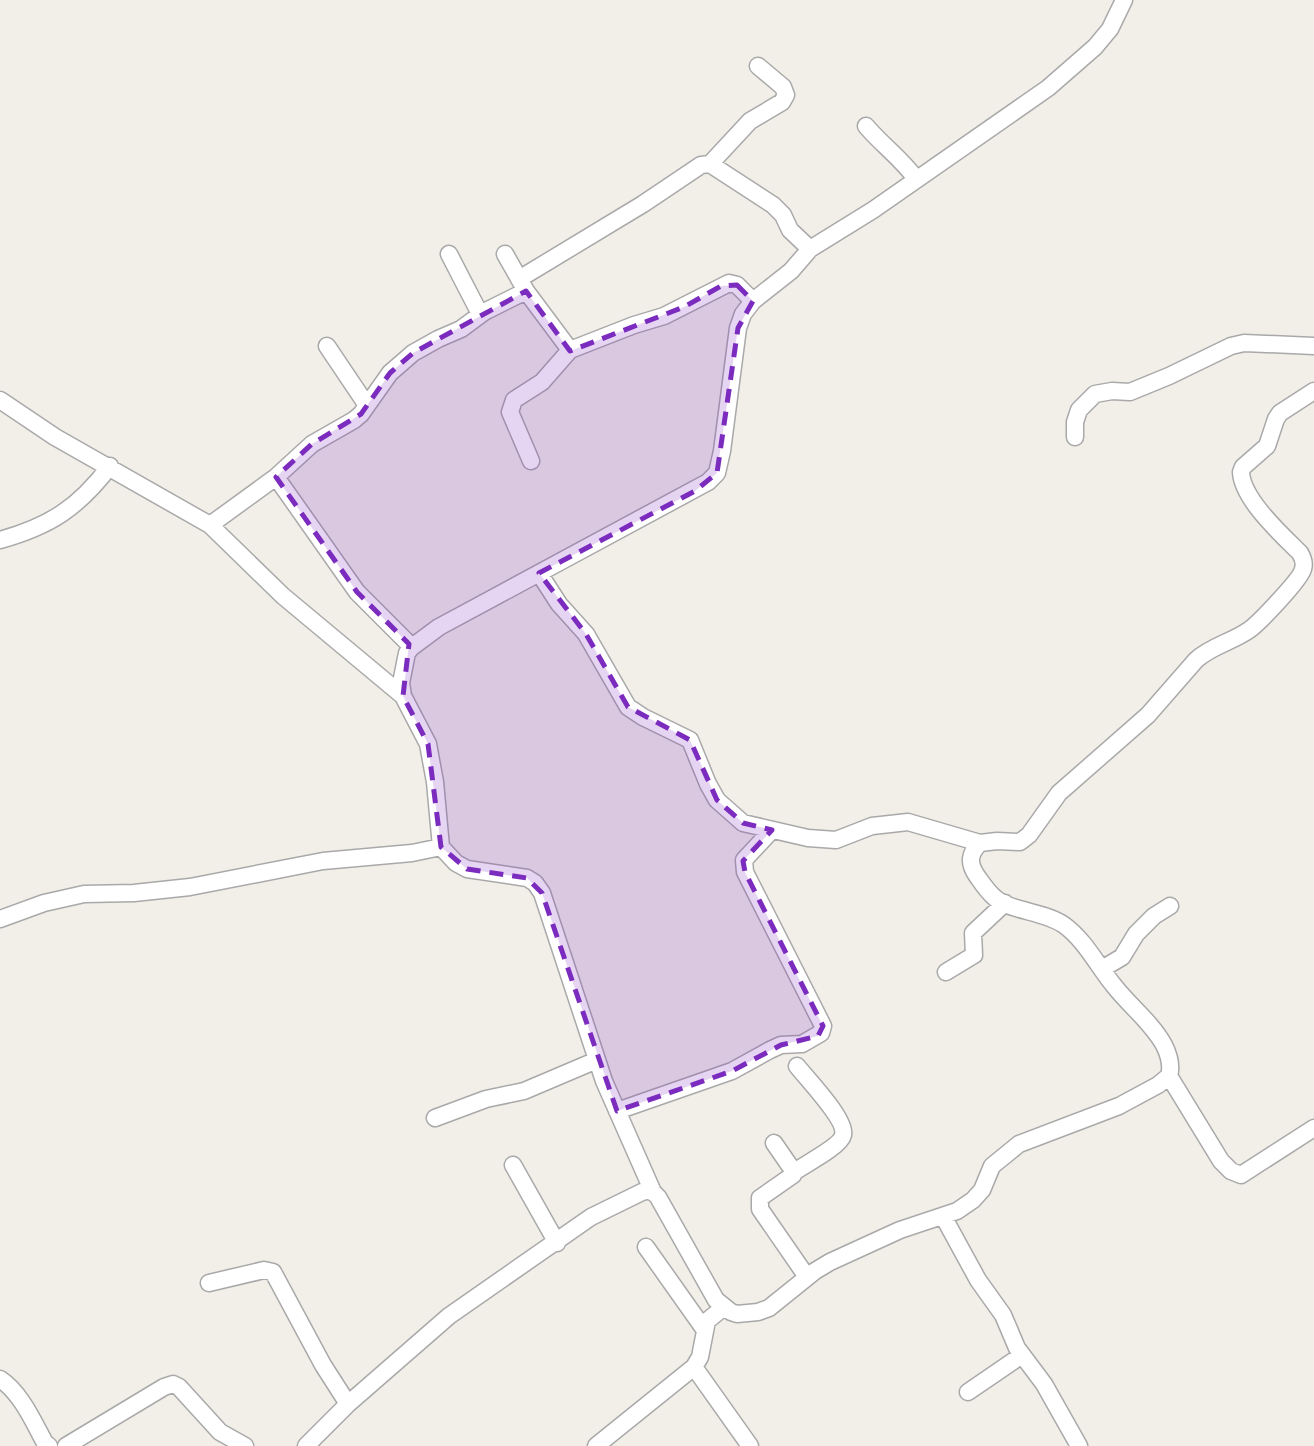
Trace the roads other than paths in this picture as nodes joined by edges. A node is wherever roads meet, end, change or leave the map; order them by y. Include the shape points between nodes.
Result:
1 (1124, 0) edge
2 (758, 66) dead end
3 (866, 126) dead end
4 (710, 164) junction
5 (916, 179) junction
6 (810, 249) junction
7 (449, 254) dead end
8 (505, 254) dead end
9 (522, 285) junction
10 (753, 301) junction
11 (480, 314) junction
12 (327, 346) dead end
13 (1314, 346) edge
14 (570, 350) junction
15 (1314, 391) edge
16 (0, 400) edge
17 (366, 404) junction
18 (1075, 436) dead end
19 (531, 461) dead end
20 (110, 467) junction
21 (276, 477) junction
22 (210, 525) junction
23 (0, 540) edge
24 (1309, 558) edge
25 (539, 573) junction
26 (412, 646) junction
27 (402, 695) junction
28 (772, 830) junction
29 (980, 843) junction
30 (441, 847) junction
31 (1005, 903) junction
32 (1170, 906) dead end
33 (0, 919) edge
34 (1102, 969) junction
35 (946, 972) dead end
36 (597, 1060) junction
37 (797, 1066) dead end
38 (1169, 1076) junction
39 (617, 1111) junction
40 (435, 1118) dead end
41 (1314, 1128) edge
42 (774, 1143) dead end
43 (513, 1165) dead end
44 (794, 1171) junction
45 (653, 1192) junction
46 (943, 1216) junction
47 (557, 1243) junction
48 (646, 1247) dead end
49 (807, 1277) junction
50 (209, 1283) dead end
51 (724, 1307) junction
52 (704, 1329) junction
53 (1022, 1355) junction
54 (694, 1367) junction
55 (0, 1378) edge
56 (968, 1392) dead end
57 (348, 1404) junction
58 (50, 1446) edge
59 (66, 1446) edge
60 (245, 1446) edge
61 (306, 1446) edge
62 (596, 1446) edge
63 (750, 1446) edge
64 (1079, 1446) edge

1 - 5 street via 1095,47 1048,88
2 - 4 street via 786,95 750,121
3 - 5 street
4 - 6 street via 773,205
4 - 9 street via 701,165
5 - 6 street
6 - 10 street
7 - 11 street
8 - 9 street
9 - 11 street
9 - 14 street
10 - 14 street via 729,283 664,316
10 - 25 street via 738,328 717,472 695,491
11 - 17 street via 402,362
12 - 17 street
13 - 18 street via 1231,346 1130,392 1095,394 1079,410
14 - 19 street via 542,382 511,405
15 - 24 street via 1280,413 1267,446 1241,472 1257,506
16 - 20 street
17 - 21 street via 354,420 312,444
20 - 22 street
20 - 23 street via 73,507 47,523
21 - 22 street
21 - 26 street via 357,592
22 - 27 street via 283,596
24 - 29 street via 1262,619 1230,642 1203,653 1148,715 1059,793 1025,839
25 - 26 street
25 - 28 street via 593,646 628,707 690,740 717,800 743,823
26 - 27 street via 404,666
27 - 30 street via 428,744
28 - 29 street via 836,840 873,826 908,822
28 - 39 street via 744,860 744,872 823,1026 821,1033 802,1044 770,1050 732,1072
29 - 31 street via 972,851 972,867 993,897
30 - 33 street via 323,861 190,887 84,894
30 - 36 street via 467,869 527,878 542,893
31 - 34 street via 1062,924
31 - 35 street via 973,933 974,954
32 - 34 street via 1136,934 1122,957
34 - 38 street via 1166,1048
36 - 39 street
36 - 40 street via 524,1091
37 - 44 street via 836,1115 843,1137
38 - 41 street via 1221,1161 1236,1175
38 - 46 street via 1119,1106 1019,1144 992,1166 973,1200
39 - 45 street
42 - 44 street
43 - 47 street
44 - 49 street via 758,1203
45 - 47 street via 591,1217
45 - 51 street
46 - 49 street via 901,1230
46 - 53 street
47 - 57 street via 449,1315
48 - 52 street
49 - 51 street via 758,1312 737,1314
50 - 57 street via 264,1270 274,1272
51 - 52 street
52 - 54 street
53 - 56 street
53 - 64 street
54 - 62 street
54 - 63 street
55 - 58 street
57 - 61 street
59 - 60 street via 173,1384 219,1432

